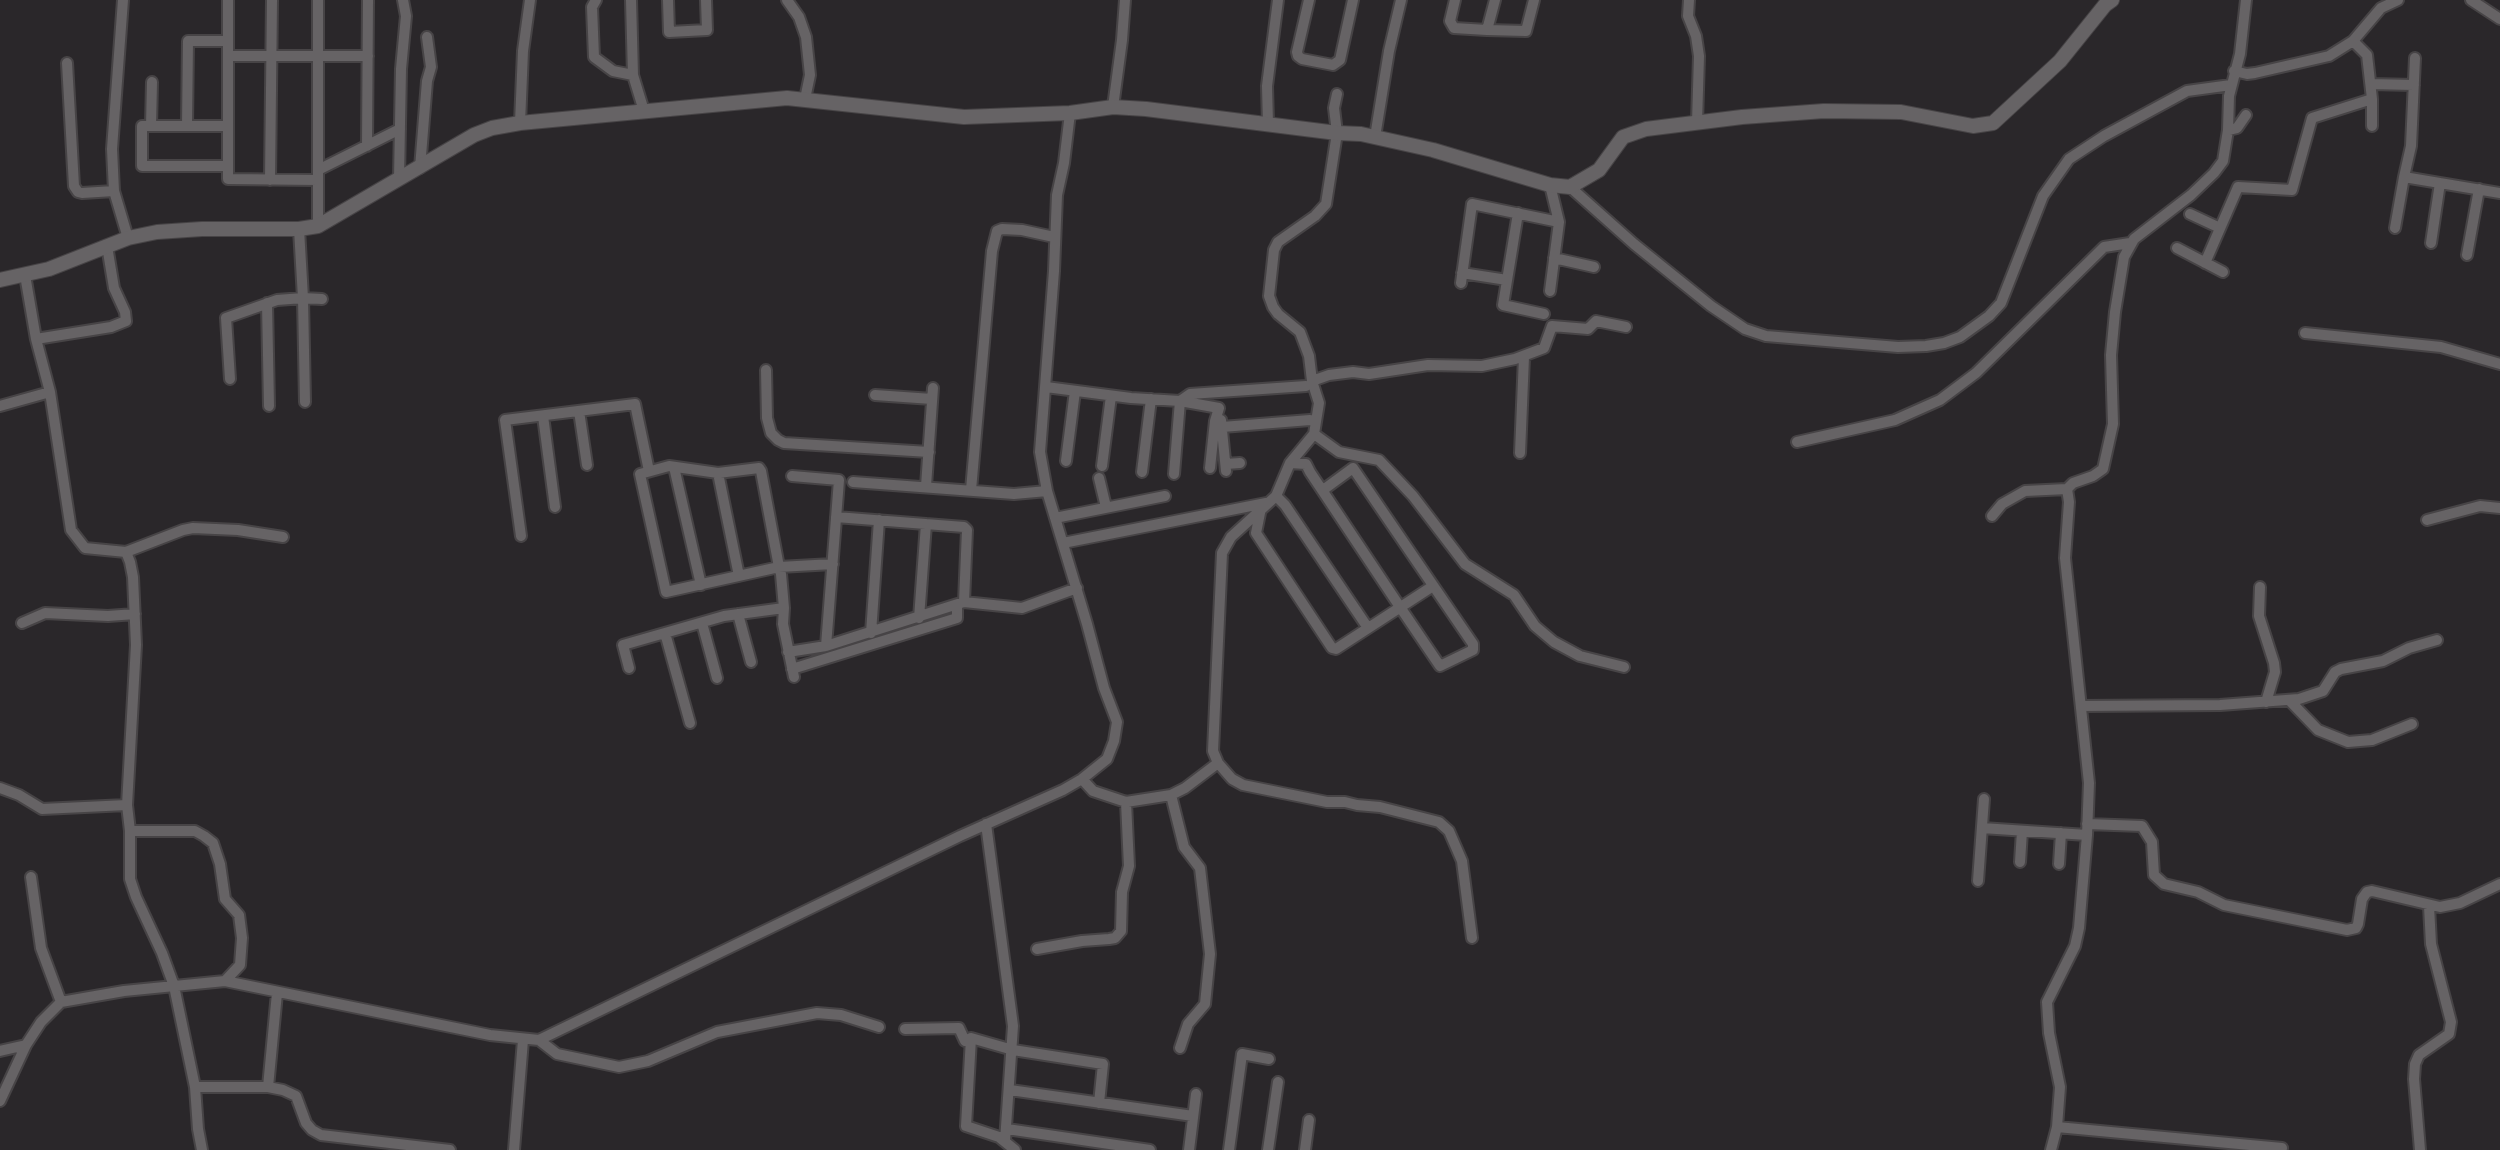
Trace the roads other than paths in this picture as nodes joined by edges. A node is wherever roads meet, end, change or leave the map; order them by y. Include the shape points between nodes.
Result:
1 (123, 0) edge
2 (228, 0) edge
3 (272, 0) edge
4 (318, 0) edge
5 (368, 0) edge
6 (403, 0) edge
7 (530, 0) edge
8 (596, 0) edge
9 (631, 0) edge
10 (668, 0) edge
11 (706, 0) edge
12 (787, 0) edge
13 (1125, 0) edge
14 (1278, 0) edge
15 (1309, 0) edge
16 (1353, 0) edge
17 (1401, 0) edge
18 (1455, 0) edge
19 (1495, 0) edge
20 (1534, 0) edge
21 (1689, 0) edge
22 (2246, 0) edge
23 (2398, 0) edge
24 (2471, 0) edge
25 (2109, 1) edge
26 (2500, 19) edge
27 (1486, 30) junction
28 (427, 37) dead end
29 (228, 41) junction
30 (2354, 41) junction
31 (228, 56) junction
32 (271, 56) junction
33 (318, 56) junction
34 (368, 56) junction
35 (2415, 58) dead end
36 (67, 63) dead end
37 (2234, 71) junction
38 (633, 75) junction
39 (152, 81) dead end
40 (2371, 84) junction
41 (2231, 85) junction
42 (2414, 85) junction
43 (1337, 93) dead end
44 (805, 99) junction
45 (2372, 99) junction
46 (1113, 107) junction
47 (644, 111) junction
48 (1070, 113) junction
49 (2246, 115) dead end
50 (520, 123) junction
51 (1697, 123) junction
52 (1268, 124) junction
53 (151, 126) junction
54 (187, 126) junction
55 (228, 126) junction
56 (2372, 126) dead end
57 (400, 129) junction
58 (2228, 130) junction
59 (1337, 133) junction
60 (1375, 137) junction
61 (367, 146) junction
62 (228, 166) junction
63 (420, 168) junction
64 (318, 175) junction
65 (2404, 177) junction
66 (399, 179) junction
67 (270, 180) junction
68 (2440, 183) junction
69 (1550, 185) junction
70 (1570, 187) junction
71 (2479, 189) junction
72 (114, 191) junction
73 (2500, 193) edge
74 (1518, 213) junction
75 (2190, 214) dead end
76 (1559, 222) junction
77 (318, 226) junction
78 (2220, 228) junction
79 (2395, 228) dead end
80 (299, 229) junction
81 (1054, 237) junction
82 (128, 238) junction
83 (2130, 243) junction
84 (2431, 243) dead end
85 (107, 246) junction
86 (2177, 248) dead end
87 (2467, 255) dead end
88 (1554, 258) junction
89 (2205, 263) junction
90 (1594, 267) dead end
91 (2223, 272) dead end
92 (25, 275) junction
93 (0, 280) edge
94 (1507, 280) junction
95 (1550, 291) dead end
96 (303, 298) junction
97 (322, 299) dead end
98 (267, 303) junction
99 (1544, 314) dead end
100 (1626, 327) dead end
101 (2305, 333) dead end
102 (36, 339) junction
103 (1524, 357) junction
104 (2500, 364) edge
105 (766, 370) dead end
106 (230, 379) dead end
107 (1309, 384) junction
108 (1046, 387) junction
109 (1075, 391) junction
110 (50, 392) junction
111 (1218, 393) junction
112 (876, 395) dead end
113 (1111, 396) junction
114 (1151, 399) junction
115 (1180, 401) junction
116 (305, 402) dead end
117 (0, 406) edge
118 (269, 406) dead end
119 (1219, 408) junction
120 (579, 411) junction
121 (543, 416) junction
122 (1310, 420) dead end
123 (1222, 427) junction
124 (1314, 434) junction
125 (1797, 442) dead end
126 (929, 452) junction
127 (1520, 453) dead end
128 (1066, 461) dead end
129 (1240, 463) dead end
130 (1290, 463) junction
131 (587, 465) dead end
132 (1102, 466) dead end
133 (674, 467) junction
134 (1210, 468) dead end
135 (649, 471) junction
136 (1142, 472) dead end
137 (718, 473) junction
138 (1174, 474) dead end
139 (792, 476) dead end
140 (1099, 478) dead end
141 (854, 482) dead end
142 (926, 486) junction
143 (2067, 489) junction
144 (971, 490) junction
145 (1323, 490) junction
146 (1047, 491) junction
147 (1165, 496) dead end
148 (1269, 502) junction
149 (555, 507) dead end
150 (1106, 507) junction
151 (2500, 508) edge
152 (1992, 516) dead end
153 (836, 517) junction
154 (1055, 518) junction
155 (879, 520) junction
156 (2427, 520) dead end
157 (926, 524) junction
158 (521, 536) dead end
159 (283, 537) dead end
160 (1063, 543) junction
161 (126, 552) junction
162 (832, 564) junction
163 (779, 567) junction
164 (739, 576) junction
165 (701, 585) junction
166 (1433, 586) junction
167 (2260, 587) dead end
168 (1077, 588) junction
169 (961, 603) junction
170 (1400, 607) junction
171 (784, 608) junction
172 (942, 610) junction
173 (135, 614) junction
174 (738, 614) junction
175 (919, 618) junction
176 (945, 621) junction
177 (22, 623) dead end
178 (702, 623) junction
179 (1368, 628) junction
180 (665, 633) junction
181 (871, 633) junction
182 (2437, 640) dead end
183 (826, 646) junction
184 (788, 652) junction
185 (751, 662) dead end
186 (1624, 667) dead end
187 (629, 668) dead end
188 (717, 678) dead end
189 (2290, 701) junction
190 (2266, 702) junction
191 (2081, 706) junction
192 (690, 723) dead end
193 (2412, 724) dead end
194 (1218, 763) junction
195 (1082, 780) junction
196 (0, 788) edge
197 (1171, 795) junction
198 (1984, 799) dead end
199 (1126, 802) junction
200 (127, 805) junction
201 (986, 824) junction
202 (1982, 828) junction
203 (2087, 830) junction
204 (130, 831) junction
205 (2022, 831) junction
206 (2061, 833) junction
207 (2020, 862) dead end
208 (2059, 864) dead end
209 (31, 877) dead end
210 (1978, 881) dead end
211 (2500, 884) edge
212 (2429, 906) junction
213 (1472, 938) dead end
214 (1037, 950) dead end
215 (225, 981) junction
216 (174, 986) junction
217 (277, 993) junction
218 (61, 1002) junction
219 (879, 1027) dead end
220 (905, 1029) dead end
221 (971, 1038) junction
222 (523, 1040) junction
223 (539, 1040) junction
224 (26, 1045) junction
225 (1180, 1048) dead end
226 (1013, 1050) junction
227 (0, 1051) edge
228 (1269, 1059) dead end
229 (1278, 1082) dead end
230 (195, 1087) junction
231 (268, 1087) junction
232 (1010, 1090) junction
233 (1196, 1094) dead end
234 (0, 1101) edge
235 (1100, 1103) junction
236 (1193, 1116) junction
237 (1309, 1120) dead end
238 (2057, 1127) junction
239 (1008, 1129) junction
240 (1005, 1141) junction
241 (2282, 1148) dead end
242 (202, 1150) edge
243 (450, 1150) edge
244 (514, 1150) edge
245 (1015, 1150) edge
246 (1150, 1150) edge
247 (1189, 1150) edge
248 (1230, 1150) edge
249 (1268, 1150) edge
250 (1305, 1150) edge
251 (2051, 1150) edge
252 (2420, 1150) edge

1 - 72 street via 112,149
2 - 29 street
3 - 32 street
4 - 33 street
5 - 34 street
6 - 57 street via 406,16
7 - 50 street
8 - 38 street via 592,7 594,57 613,71
9 - 38 street
10 - 11 street via 669,32 707,30
12 - 44 street via 806,37 810,75
13 - 46 street
14 - 52 street via 1267,86
15 - 16 street via 1298,56 1333,64 1340,60
17 - 60 street
18 - 27 street via 1450,21 1454,28
19 - 27 street
20 - 27 street via 1526,32
21 - 51 street via 1688,16 1699,56
22 - 37 street via 2240,54
23 - 30 street via 2381,8
24 - 26 street
25 - 51 street via 2060,61 1998,120 1987,124 1973,126 1901,112 1862,111 1776,114
28 - 63 street via 431,68
29 - 31 street
29 - 54 street via 188,41
30 - 37 street via 2317,60 2255,74
30 - 40 street via 2367,55
31 - 32 street
31 - 55 street
32 - 33 street
32 - 67 street
33 - 34 street
33 - 64 street
34 - 61 street
35 - 42 street
36 - 72 street via 74,186 82,193
37 - 41 street
38 - 47 street
39 - 53 street
40 - 42 street
40 - 45 street
41 - 58 street
41 - 70 street via 2187,91 2069,159 2043,196 2001,303 1960,337 1926,346 1766,336 1745,329 1634,244
42 - 65 street via 2411,146
43 - 59 street
44 - 47 street
44 - 48 street via 964,117
45 - 56 street
45 - 78 street via 2312,118 2292,190 2238,187
46 - 48 street
46 - 52 street
47 - 50 street
48 - 81 street
49 - 58 street via 2237,128
50 - 63 street via 474,135
51 - 70 street via 1629,133 1599,170
52 - 59 street
53 - 54 street
53 - 62 street via 142,126 142,166
54 - 55 street
55 - 62 street
57 - 61 street
57 - 66 street
58 - 83 street via 2219,167 2191,195
59 - 60 street
59 - 107 street via 1326,204 1278,242 1271,273 1269,296 1273,307 1300,332 1310,356
60 - 69 street
61 - 64 street
62 - 67 street via 228,179
63 - 66 street
64 - 67 street
64 - 77 street
65 - 68 street
65 - 79 street
66 - 77 street
68 - 71 street
68 - 84 street
69 - 70 street
69 - 76 street
71 - 73 street
71 - 87 street
72 - 82 street
74 - 76 street
74 - 94 street
74 - 94 street via 1472,204 1461,278
75 - 78 street
76 - 88 street
77 - 80 street
78 - 89 street
80 - 82 street via 202,229
80 - 96 street
81 - 108 street
81 - 144 street via 1022,230 997,231
82 - 85 street
83 - 125 street via 2103,247 1984,366 1940,400 1895,420
83 - 143 street via 2115,312 2111,439 2100,472
85 - 92 street via 75,261
85 - 102 street via 114,288 126,321
86 - 89 street
88 - 90 street
88 - 95 street
89 - 91 street
92 - 93 street
92 - 102 street
94 - 99 street via 1503,305
96 - 97 street
96 - 98 street
96 - 116 street
98 - 106 street via 226,318
98 - 118 street
100 - 103 street via 1596,321 1588,329 1552,326 1544,348
101 - 104 street via 2440,347
102 - 110 street
103 - 107 street via 1482,366 1428,365 1370,374 1329,375
103 - 127 street
105 - 126 street via 767,418 771,433 778,440
107 - 111 street
107 - 124 street via 1319,403
108 - 109 street
108 - 146 street via 1040,452
109 - 113 street
109 - 128 street
110 - 117 street
110 - 161 street via 71,530 85,548
111 - 115 street via 1190,394
111 - 119 street
112 - 126 street via 932,394
113 - 114 street
113 - 132 street
114 - 115 street
114 - 136 street
115 - 119 street
115 - 138 street
119 - 123 street
119 - 134 street
120 - 121 street
120 - 131 street
120 - 135 street via 635,404
121 - 149 street
121 - 158 street via 505,420
122 - 123 street
123 - 129 street via 1226,467
124 - 130 street
124 - 186 street via 1339,452 1379,460 1413,496 1465,564 1514,595 1535,626 1554,642 1580,656
126 - 142 street
130 - 145 street via 1306,464
130 - 148 street
133 - 135 street
133 - 137 street
133 - 165 street
135 - 165 street via 640,474 640,478 665,591
137 - 163 street via 757,467 761,471
137 - 164 street
139 - 153 street via 839,480
140 - 150 street
141 - 142 street
142 - 144 street
143 - 152 street via 2025,491 2002,504
143 - 191 street via 2065,558
144 - 146 street via 1014,494
145 - 166 street via 1353,468
145 - 170 street
146 - 154 street
147 - 150 street
148 - 160 street
148 - 179 street via 1285,505
148 - 179 street via 1256,532 1332,648
148 - 194 street via 1231,537 1222,554 1213,751
150 - 154 street
151 - 156 street via 2480,506
153 - 155 street
153 - 162 street
154 - 160 street
155 - 157 street
155 - 181 street
157 - 169 street via 967,530
157 - 175 street
159 - 161 street via 193,528
160 - 168 street
161 - 173 street via 133,577
162 - 163 street
162 - 183 street
163 - 164 street
163 - 171 street
164 - 165 street
166 - 170 street
166 - 170 street via 1473,644 1473,650 1440,666
167 - 190 street via 2259,615 2275,672
168 - 169 street via 1022,608
168 - 195 street via 1117,722 1107,759
169 - 172 street
169 - 176 street via 957,618
170 - 179 street
171 - 174 street
171 - 184 street
172 - 175 street
172 - 176 street
173 - 177 street via 39,613
173 - 200 street
174 - 178 street
174 - 185 street
175 - 181 street
176 - 184 street via 793,673
178 - 180 street
178 - 188 street
180 - 187 street via 623,645
180 - 192 street
181 - 183 street
182 - 189 street via 2383,661 2341,669 2323,691
183 - 184 street
189 - 190 street
189 - 193 street via 2318,730 2348,742 2372,740
190 - 191 street
191 - 203 street via 2089,783
194 - 197 street
194 - 213 street via 1243,785 1327,802 1380,807 1439,822 1449,831 1462,861
195 - 199 street via 1093,791
195 - 201 street
196 - 200 street via 42,809
197 - 199 street
197 - 225 street via 1184,847 1200,868 1210,954 1205,1004 1188,1024
198 - 202 street
199 - 214 street via 1129,866 1122,892 1120,931 1115,938
200 - 204 street
201 - 223 street
201 - 226 street
202 - 205 street
202 - 210 street
203 - 206 street
203 - 212 street via 2142,826 2152,842 2156,879 2224,904 2348,930 2356,928 2367,892
203 - 238 street via 2077,936 2047,1002 2060,1087
204 - 215 street via 195,831 213,843 225,899 239,915 242,939 240,965
204 - 216 street via 130,879
205 - 206 street
205 - 207 street
206 - 208 street
209 - 218 street via 41,948
211 - 212 street via 2450,906
212 - 252 street via 2431,944 2451,1022 2449,1034 2427,1048 2415,1064
215 - 216 street
215 - 217 street
216 - 218 street
216 - 230 street
217 - 222 street
217 - 231 street
218 - 224 street
219 - 223 street via 841,1015 817,1013 717,1032 648,1061 619,1067 557,1054
220 - 221 street via 959,1028 964,1041
221 - 226 street
221 - 240 street via 966,1126
222 - 223 street
222 - 244 street
224 - 227 street
224 - 234 street
226 - 232 street
226 - 235 street via 1103,1064
228 - 248 street via 1242,1054
229 - 249 street
230 - 231 street
230 - 242 street
231 - 243 street via 296,1096 306,1123 321,1135
232 - 235 street
232 - 239 street
233 - 236 street
235 - 236 street
236 - 247 street
237 - 250 street
238 - 241 street
238 - 251 street
239 - 240 street
239 - 246 street
240 - 245 street

